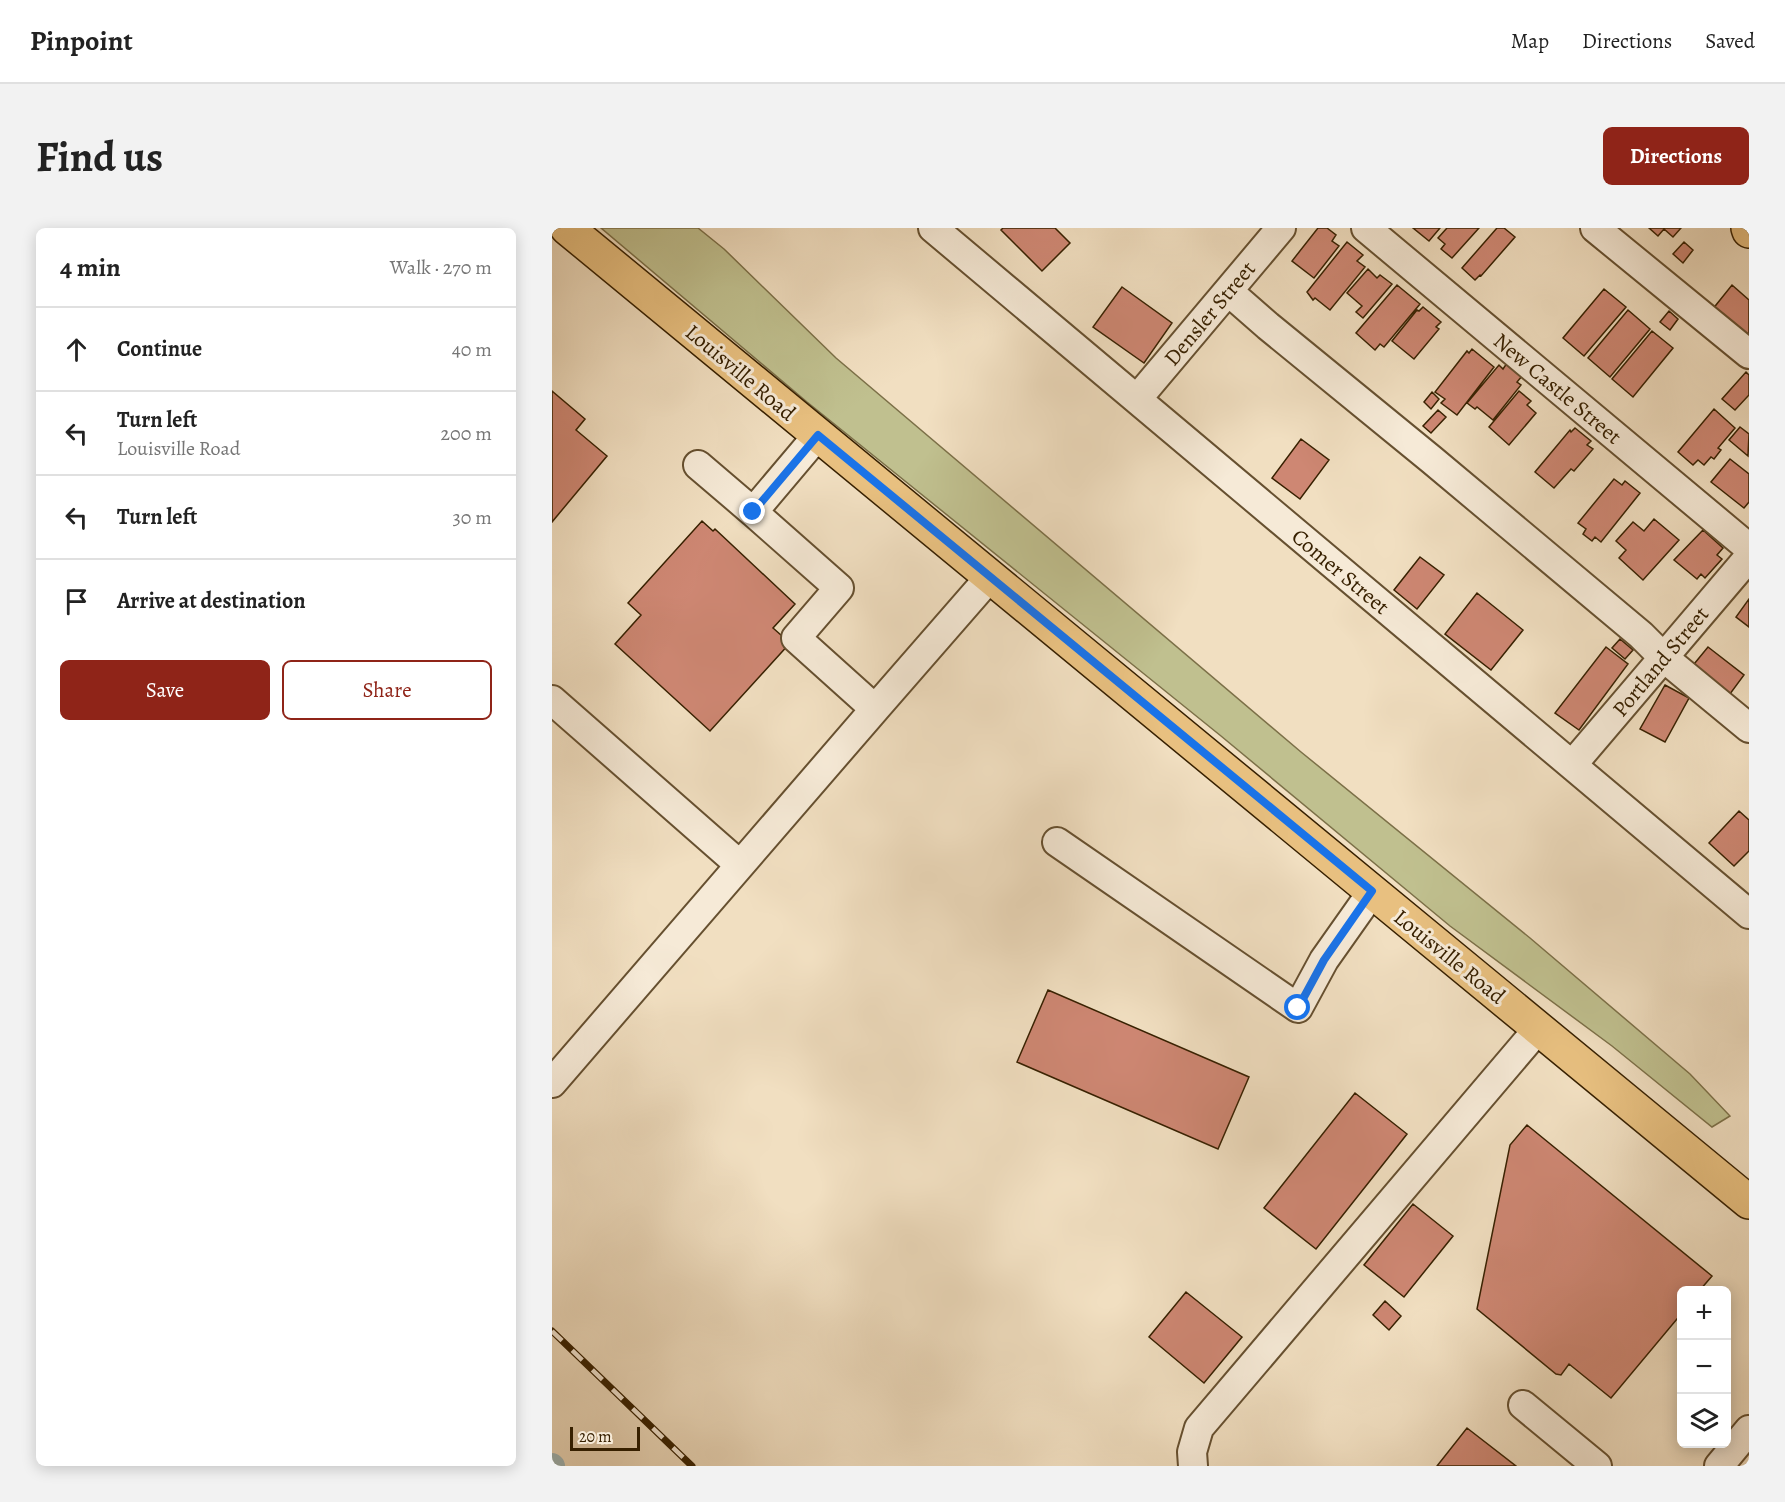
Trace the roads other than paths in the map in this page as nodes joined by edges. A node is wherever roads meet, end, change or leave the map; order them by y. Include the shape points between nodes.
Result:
1 (567, 228) edge
2 (933, 228) edge
3 (1281, 228) edge
4 (1366, 228) edge
5 (1595, 228) edge
6 (1228, 291) junction
7 (1749, 354) edge
8 (1137, 399) junction
9 (818, 435) junction
10 (698, 465) dead end
11 (753, 512) junction
12 (1749, 548) edge
13 (1749, 557) edge
14 (990, 577) junction
15 (1663, 657) junction
16 (552, 700) edge
17 (875, 709) junction
18 (1749, 728) edge
19 (1572, 765) junction
20 (1057, 842) dead end
21 (740, 865) junction
22 (1372, 891) junction
23 (1749, 914) edge
24 (1538, 1029) junction
25 (552, 1083) edge
26 (1749, 1202) edge
27 (1523, 1405) dead end
28 (1749, 1430) edge
29 (1193, 1466) edge
30 (1597, 1466) edge
31 (1719, 1466) edge

1 - 9 main road, Louisville Road
2 - 8 street, Comer Street
3 - 6 street, Densler Street
4 - 12 street, New Castle Street
5 - 7 street
6 - 8 street, Densler Street
6 - 15 street
8 - 19 street, Comer Street
9 - 11 street
9 - 14 main road, Louisville Road
10 - 11 street
11 - 17 street via 839,588 796,638
13 - 15 street, Portland Street
14 - 17 street
14 - 22 main road, Louisville Road
15 - 18 street
15 - 19 street, Portland Street
16 - 21 street
17 - 21 street
19 - 23 street, Comer Street
20 - 22 street via 1298,1008 1324,960
21 - 25 street
22 - 24 main road, Louisville Road
24 - 26 main road, Louisville Road
24 - 29 street via 1200,1428 1192,1452
27 - 30 street
28 - 31 street

